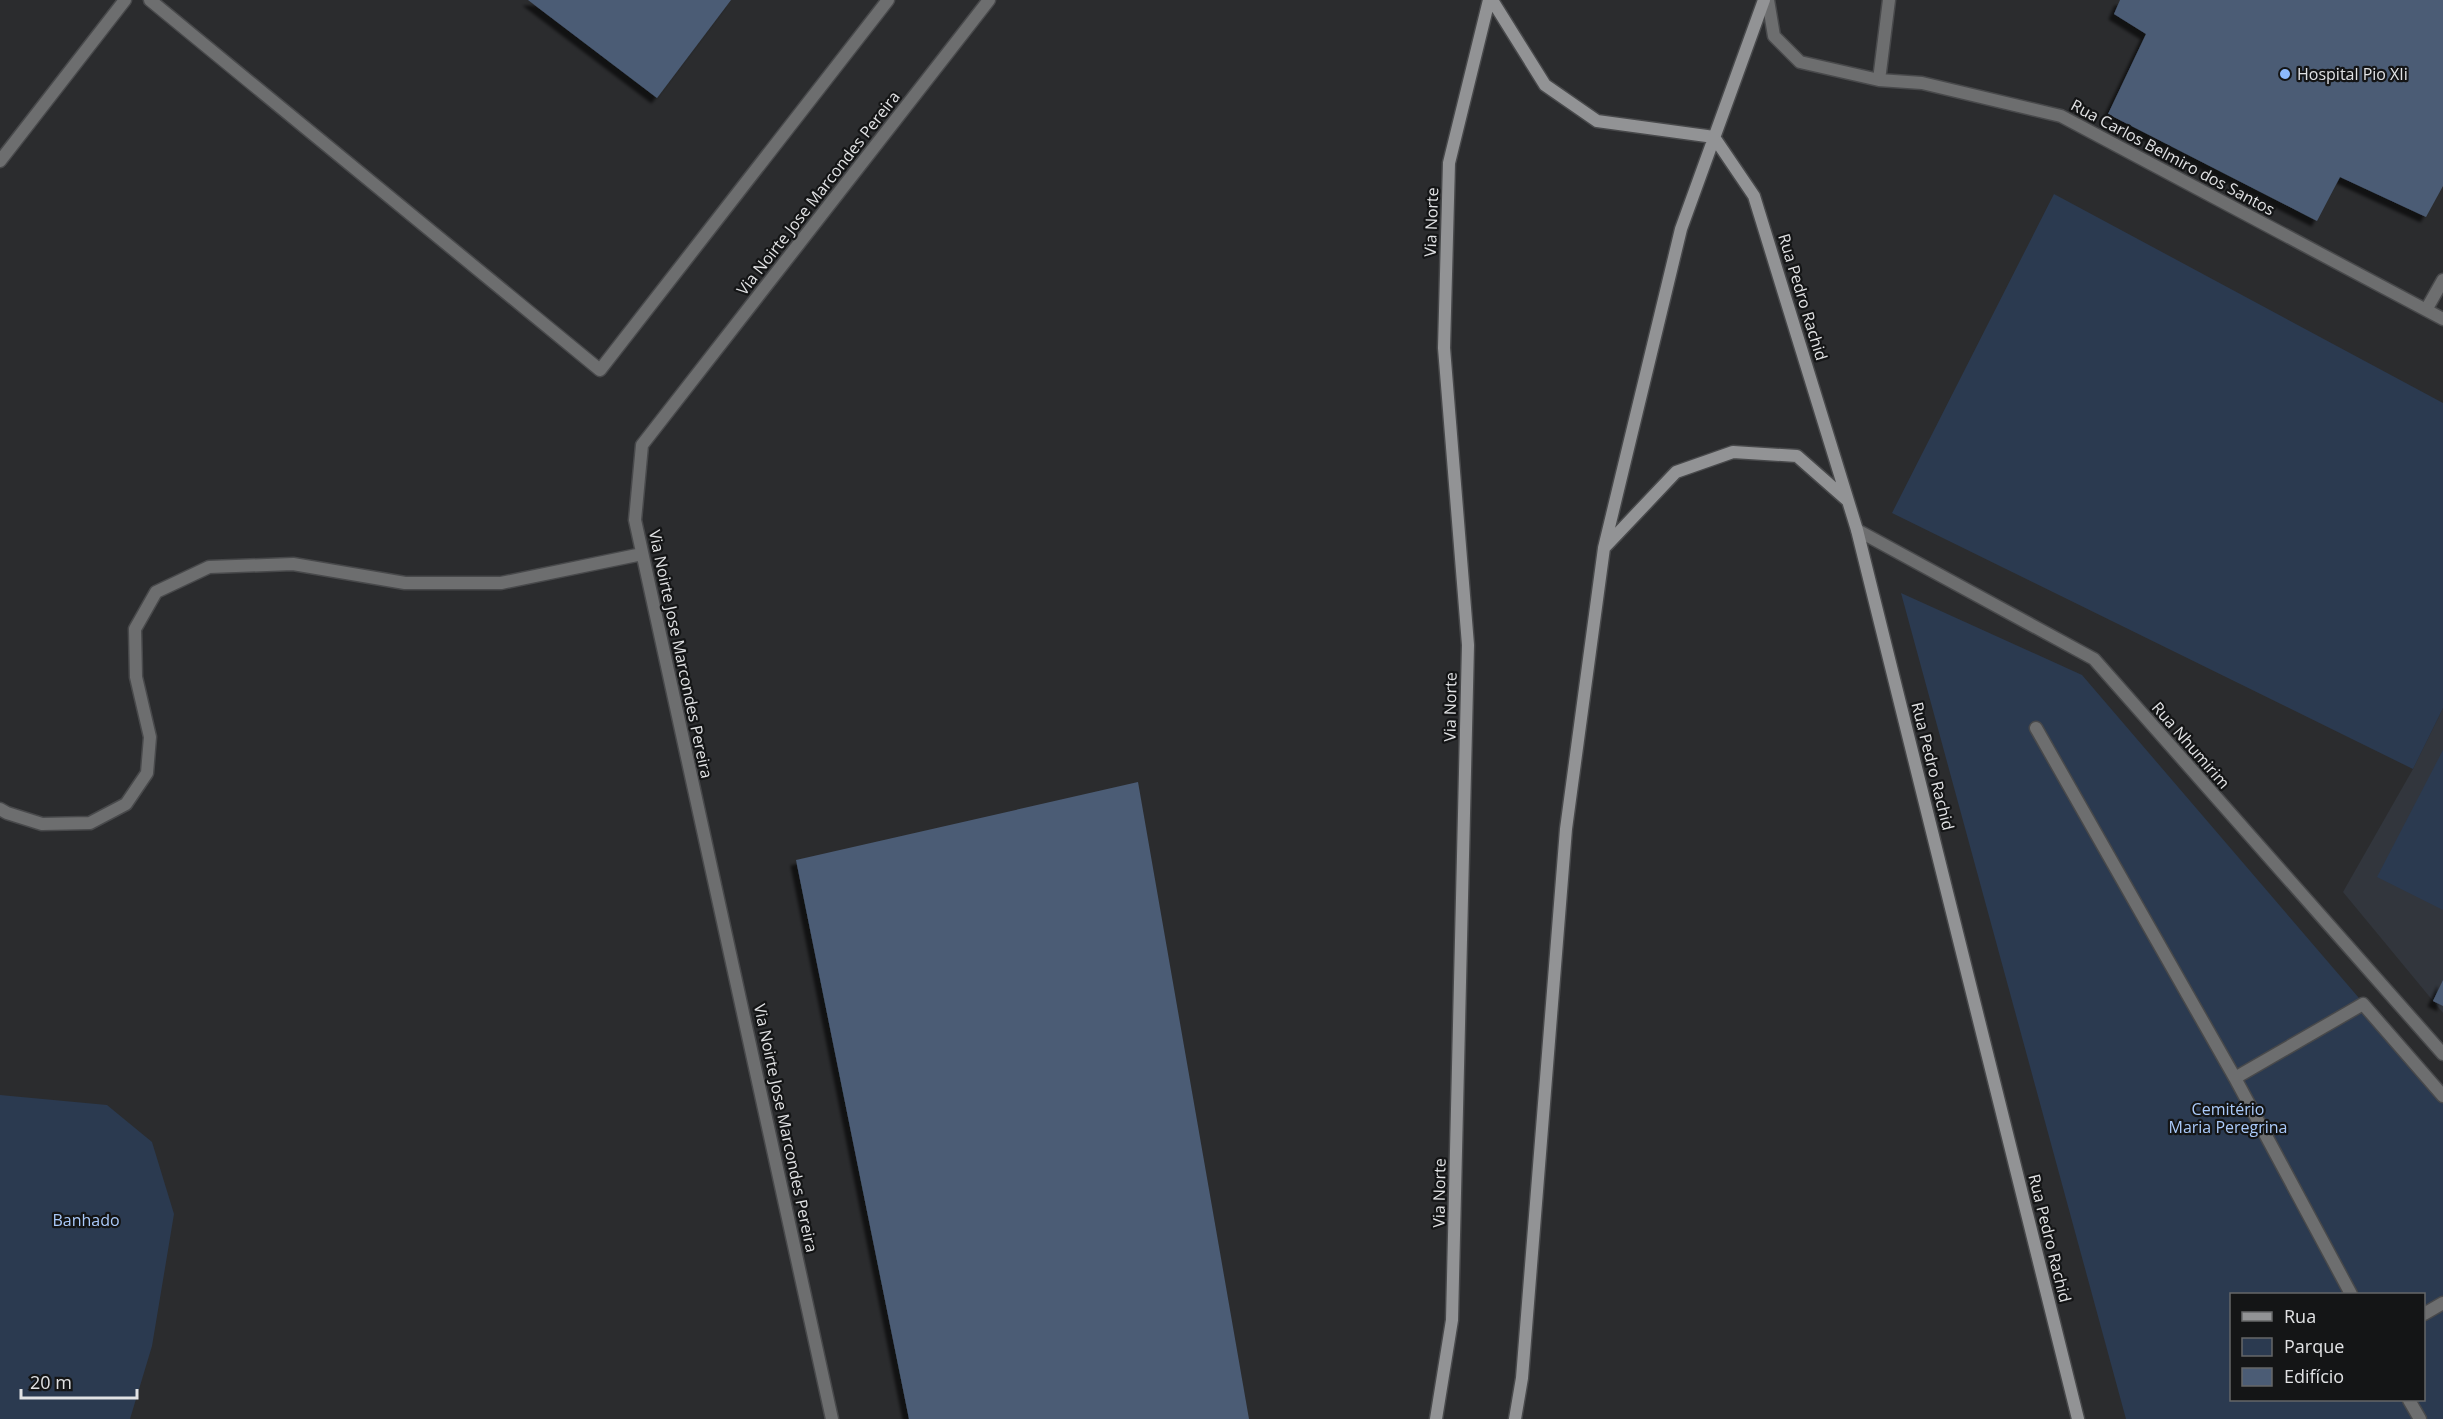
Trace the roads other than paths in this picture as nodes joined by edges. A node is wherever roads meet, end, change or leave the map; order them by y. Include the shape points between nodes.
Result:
1 (125, 0) edge
2 (150, 0) edge
3 (888, 0) edge
4 (989, 0) edge
5 (1490, 0) edge
6 (1764, 0) edge
7 (1768, 0) edge
8 (1889, 0) edge
9 (1879, 80) junction
10 (1714, 137) junction
11 (0, 161) edge
12 (2443, 280) edge
13 (2426, 310) junction
14 (2443, 319) edge
15 (1848, 501) junction
16 (1857, 530) junction
17 (1604, 548) junction
18 (642, 554) junction
19 (2036, 728) dead end
20 (0, 809) edge
21 (2443, 1054) edge
22 (2235, 1078) junction
23 (2443, 1096) edge
24 (2350, 1293) edge
25 (2443, 1303) edge
26 (2425, 1313) edge
27 (2410, 1401) edge
28 (832, 1419) edge
29 (1436, 1419) edge
30 (1515, 1419) edge
31 (2078, 1419) edge
32 (2420, 1419) edge

1 - 11 street
2 - 3 street via 600,370
4 - 18 street, Via Noirte Jose Marcondes Pereira via 642,445 635,520
5 - 10 main road via 1545,85 1597,121
5 - 29 main road, Via Norte via 1449,163 1444,348 1468,645 1452,1320
6 - 10 main road
7 - 9 street, Rua Carlos Belmiro dos Santos via 1774,36 1800,62
8 - 9 street
9 - 13 street, Rua Carlos Belmiro dos Santos via 1922,83 2061,116
10 - 15 main road, Rua Pedro Rachid via 1754,196
10 - 17 main road via 1681,229
12 - 13 street
13 - 14 street, Rua Carlos Belmiro dos Santos
15 - 16 main road, Rua Pedro Rachid
15 - 17 main road via 1797,456 1733,452 1676,472
16 - 21 street, Rua Nhumirim via 2094,659
16 - 31 main road, Rua Pedro Rachid
17 - 30 main road via 1566,829 1523,1366
18 - 20 street via 501,583 405,584 293,564 210,567 156,592 135,629 136,677 150,737 147,773 126,804 90,823 42,824
18 - 28 street, Via Noirte Jose Marcondes Pereira
19 - 22 street
22 - 23 street via 2363,1004
22 - 24 street
25 - 26 street
27 - 32 street

